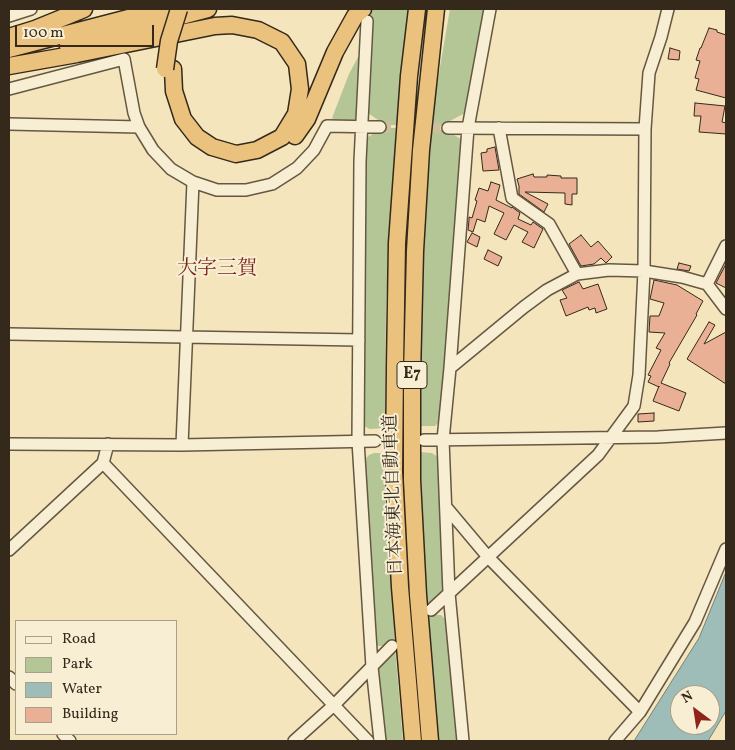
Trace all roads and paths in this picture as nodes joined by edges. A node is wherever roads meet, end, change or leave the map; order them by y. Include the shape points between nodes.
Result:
1 (30, 9) edge
2 (84, 9) edge
3 (163, 9) edge
4 (179, 9) edge
5 (187, 9) edge
6 (208, 9) edge
7 (436, 9) edge
8 (490, 9) edge
9 (668, 9) edge
10 (416, 12) edge
11 (365, 15) edge
12 (9, 16) edge
13 (9, 37) edge
14 (9, 49) edge
15 (9, 61) edge
16 (9, 66) edge
17 (169, 69) junction
18 (9, 89) edge
19 (9, 124) edge
20 (139, 127) junction
21 (362, 127) junction
22 (380, 127) tunnel mouth
23 (448, 128) tunnel mouth
24 (468, 128) junction
25 (499, 128) junction
26 (645, 129) junction
27 (193, 182) junction
28 (726, 246) edge
29 (644, 271) junction
30 (577, 274) junction
31 (707, 284) junction
32 (726, 309) edge
33 (9, 334) edge
34 (186, 337) junction
35 (359, 340) junction
36 (450, 368) junction
37 (726, 433) edge
38 (610, 437) junction
39 (424, 440) dead end
40 (443, 440) junction
41 (358, 441) junction
42 (374, 441) dead end
43 (9, 444) edge
44 (108, 444) junction
45 (182, 445) junction
46 (103, 464) junction
47 (446, 508) junction
48 (726, 549) edge
49 (9, 550) edge
50 (488, 557) junction
51 (449, 593) junction
52 (432, 610) dead end
53 (392, 646) dead end
54 (372, 667) junction
55 (334, 704) junction
56 (640, 712) junction
57 (294, 741) edge
58 (368, 741) edge
59 (380, 741) edge
60 (413, 741) edge
61 (430, 741) edge
62 (463, 741) edge
63 (615, 741) edge

1 - 12 street
2 - 13 highway
3 - 14 highway
4 - 17 highway, bridge via 169,41
5 - 17 highway
6 - 15 highway
7 - 61 highway, 日本海東北自動車道 / E7 via 420,159 412,375 413,500
8 - 24 street
9 - 26 street via 649,73
10 - 60 highway, 日本海東北自動車道 / E7 via 397,242 394,472
11 - 17 highway via 355,16 335,52 307,119 288,145 261,160 233,162 207,155 190,143 175,122 166,93
11 - 21 street
16 - 17 highway via 232,25 258,30 282,42 297,64 300,89 296,114 282,137 257,150 236,154 212,147 197,137 183,118
18 - 20 street via 124,59
19 - 20 street
20 - 27 street via 153,150 171,169
21 - 22 street
21 - 27 street via 327,126 314,150 297,168 272,184 246,190 217,190
21 - 35 street
23 - 24 street
24 - 25 street
24 - 36 street
25 - 26 street
25 - 30 street via 512,198 550,224
26 - 29 street
27 - 34 street
28 - 31 street
29 - 30 street via 609,270
29 - 31 street
29 - 38 street via 639,376 634,406
30 - 36 street via 547,290
31 - 32 street
33 - 34 street
34 - 35 street
34 - 45 street
35 - 41 street
36 - 40 street
37 - 38 street
38 - 40 street
38 - 50 street via 598,455
39 - 40 street
40 - 47 street
41 - 42 street
41 - 45 street
41 - 54 street
43 - 44 street
44 - 45 street
44 - 46 street
46 - 49 street
46 - 55 street
47 - 50 street
47 - 51 street
48 - 56 street via 695,622
50 - 51 street
50 - 56 street
51 - 52 street
51 - 62 street
53 - 54 street
54 - 55 street
54 - 59 street
55 - 57 street
55 - 58 street
56 - 63 street

